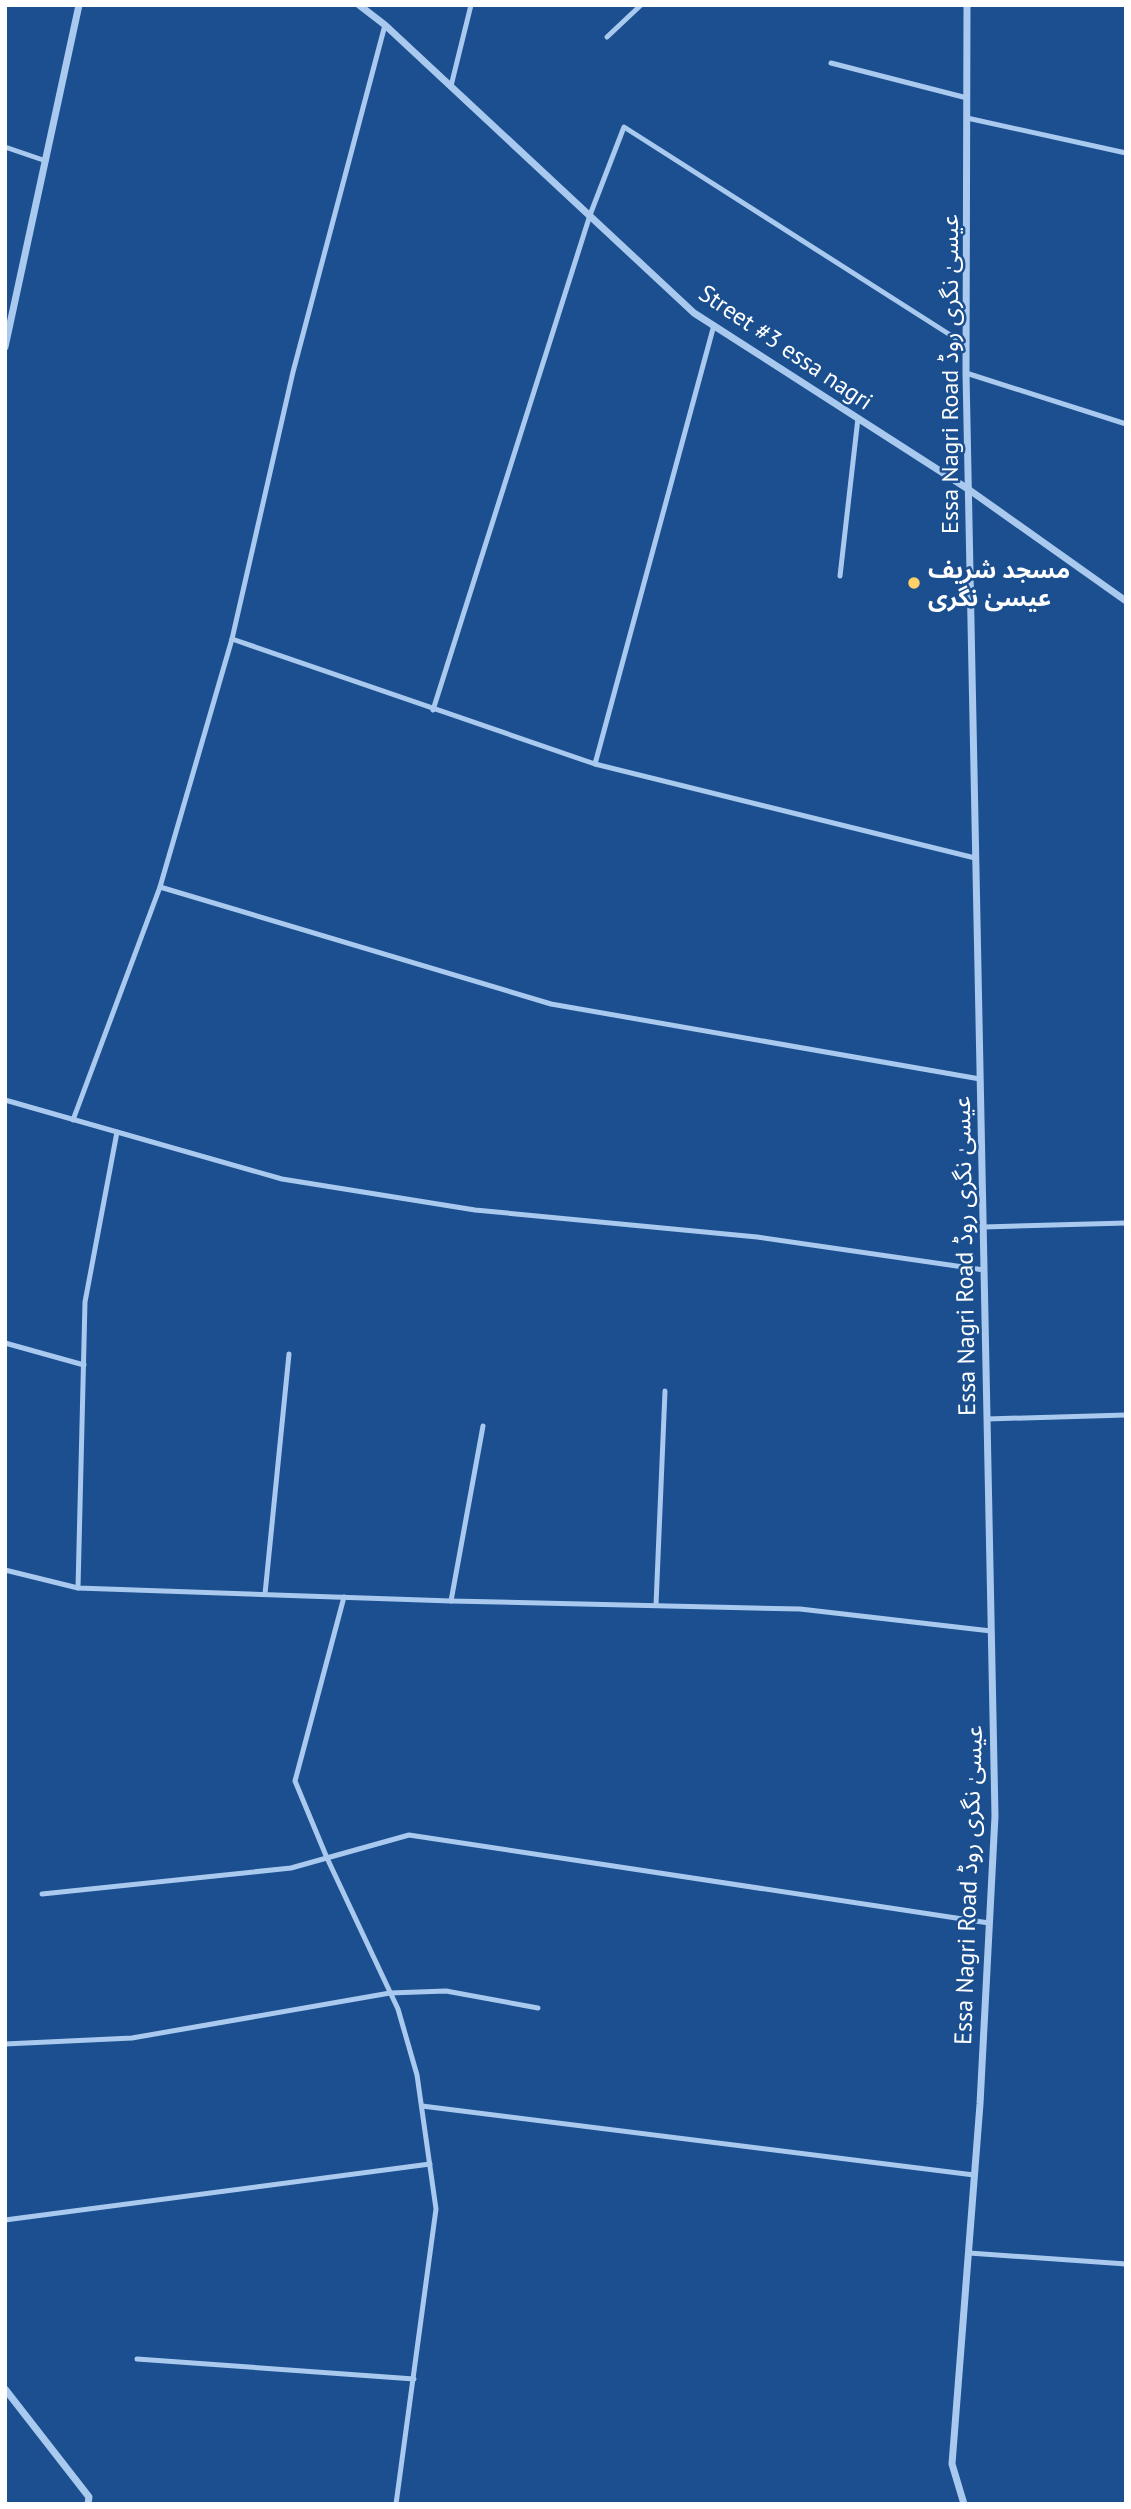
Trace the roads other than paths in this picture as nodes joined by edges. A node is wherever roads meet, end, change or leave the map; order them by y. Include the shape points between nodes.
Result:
1 (79, 5) edge
2 (359, 5) edge
3 (471, 5) edge
4 (641, 5) edge
5 (967, 5) edge
6 (385, 25) junction
7 (607, 37) dead end
8 (831, 63) dead end
9 (451, 86) junction
10 (967, 97) junction
11 (967, 118) junction
12 (5, 147) edge
13 (1126, 153) edge
14 (46, 161) junction
15 (590, 215) junction
16 (714, 325) junction
17 (966, 345) junction
18 (5, 347) edge
19 (966, 373) junction
20 (858, 418) junction
21 (1126, 424) edge
22 (968, 489) junction
23 (840, 576) dead end
24 (1126, 601) edge
25 (232, 639) junction
26 (433, 710) junction
27 (595, 764) junction
28 (975, 858) junction
29 (160, 887) junction
30 (980, 1079) junction
31 (5, 1100) edge
32 (73, 1120) junction
33 (117, 1132) junction
34 (1126, 1223) edge
35 (983, 1227) junction
36 (984, 1270) junction
37 (5, 1343) edge
38 (289, 1354) dead end
39 (84, 1364) junction
40 (665, 1391) dead end
41 (1126, 1415) edge
42 (987, 1419) junction
43 (483, 1426) dead end
44 (5, 1570) edge
45 (78, 1588) junction
46 (265, 1594) junction
47 (344, 1597) junction
48 (451, 1601) junction
49 (656, 1605) junction
50 (991, 1631) junction
51 (327, 1858) junction
52 (42, 1894) dead end
53 (989, 1923) junction
54 (390, 1993) junction
55 (538, 2008) dead end
56 (5, 2044) edge
57 (422, 2106) junction
58 (430, 2164) junction
59 (974, 2175) junction
60 (5, 2220) edge
61 (969, 2253) junction
62 (1126, 2264) edge
63 (137, 2359) dead end
64 (414, 2379) junction
65 (5, 2389) edge
66 (88, 2504) edge
67 (396, 2504) edge
68 (964, 2504) edge

1 - 14 street
2 - 6 street, Street #3 essa nagri
3 - 9 lane
4 - 7 lane
5 - 10 street, Essa Nagri Road عیسیٰ نگری روڈ
6 - 9 street, Street #3 essa nagri
6 - 25 lane via 293,372
8 - 10 lane
9 - 15 street, Street #3 essa nagri
10 - 11 street, Essa Nagri Road عیسیٰ نگری روڈ
11 - 13 lane
11 - 17 street, Essa Nagri Road عیسیٰ نگری روڈ
12 - 14 lane
14 - 18 street
15 - 16 street, Street #3 essa nagri via 694,313
15 - 17 lane via 624,127
15 - 26 lane
16 - 20 street, Street #3 essa nagri
16 - 27 lane
17 - 19 street, Essa Nagri Road عیسیٰ نگری روڈ
19 - 21 lane
19 - 22 street, Essa Nagri Road عیسیٰ نگری روڈ
20 - 22 street, Street #3 essa nagri
20 - 23 lane
22 - 24 street, Street #3 essa nagri
22 - 28 street, Essa Nagri Road عیسیٰ نگری روڈ
25 - 26 lane
25 - 29 lane
26 - 27 lane
27 - 28 lane
28 - 30 street, Essa Nagri Road عیسیٰ نگری روڈ
29 - 30 lane via 551,1004
29 - 32 lane
30 - 35 street, Essa Nagri Road عیسیٰ نگری روڈ
31 - 32 lane
32 - 33 lane
33 - 36 lane via 282,1179 475,1210 757,1237
33 - 39 lane via 85,1302
34 - 35 lane
35 - 36 street, Essa Nagri Road عیسیٰ نگری روڈ
36 - 42 street, Essa Nagri Road عیسیٰ نگری روڈ
37 - 39 lane
38 - 46 lane
39 - 45 lane
40 - 49 lane
41 - 42 lane
42 - 50 street, Essa Nagri Road عیسیٰ نگری روڈ
43 - 48 lane
44 - 45 lane
45 - 46 lane
46 - 47 lane
47 - 48 lane
47 - 51 lane via 295,1781
48 - 49 lane
49 - 50 lane via 800,1609
50 - 53 street, Essa Nagri Road عیسیٰ نگری روڈ via 995,1816
51 - 52 lane via 291,1868
51 - 53 lane via 409,1835
51 - 54 lane
53 - 59 street, Essa Nagri Road عیسیٰ نگری روڈ
54 - 55 lane via 446,1991
54 - 56 lane via 132,2038
54 - 57 lane via 417,2075
57 - 58 lane
57 - 59 lane
58 - 60 lane
58 - 64 lane via 436,2210
59 - 61 street, Essa Nagri Road عیسیٰ نگری روڈ
61 - 62 lane
61 - 68 street, Essa Nagri Road عیسیٰ نگری روڈ via 952,2464
63 - 64 lane
64 - 67 lane
65 - 66 street via 89,2497

